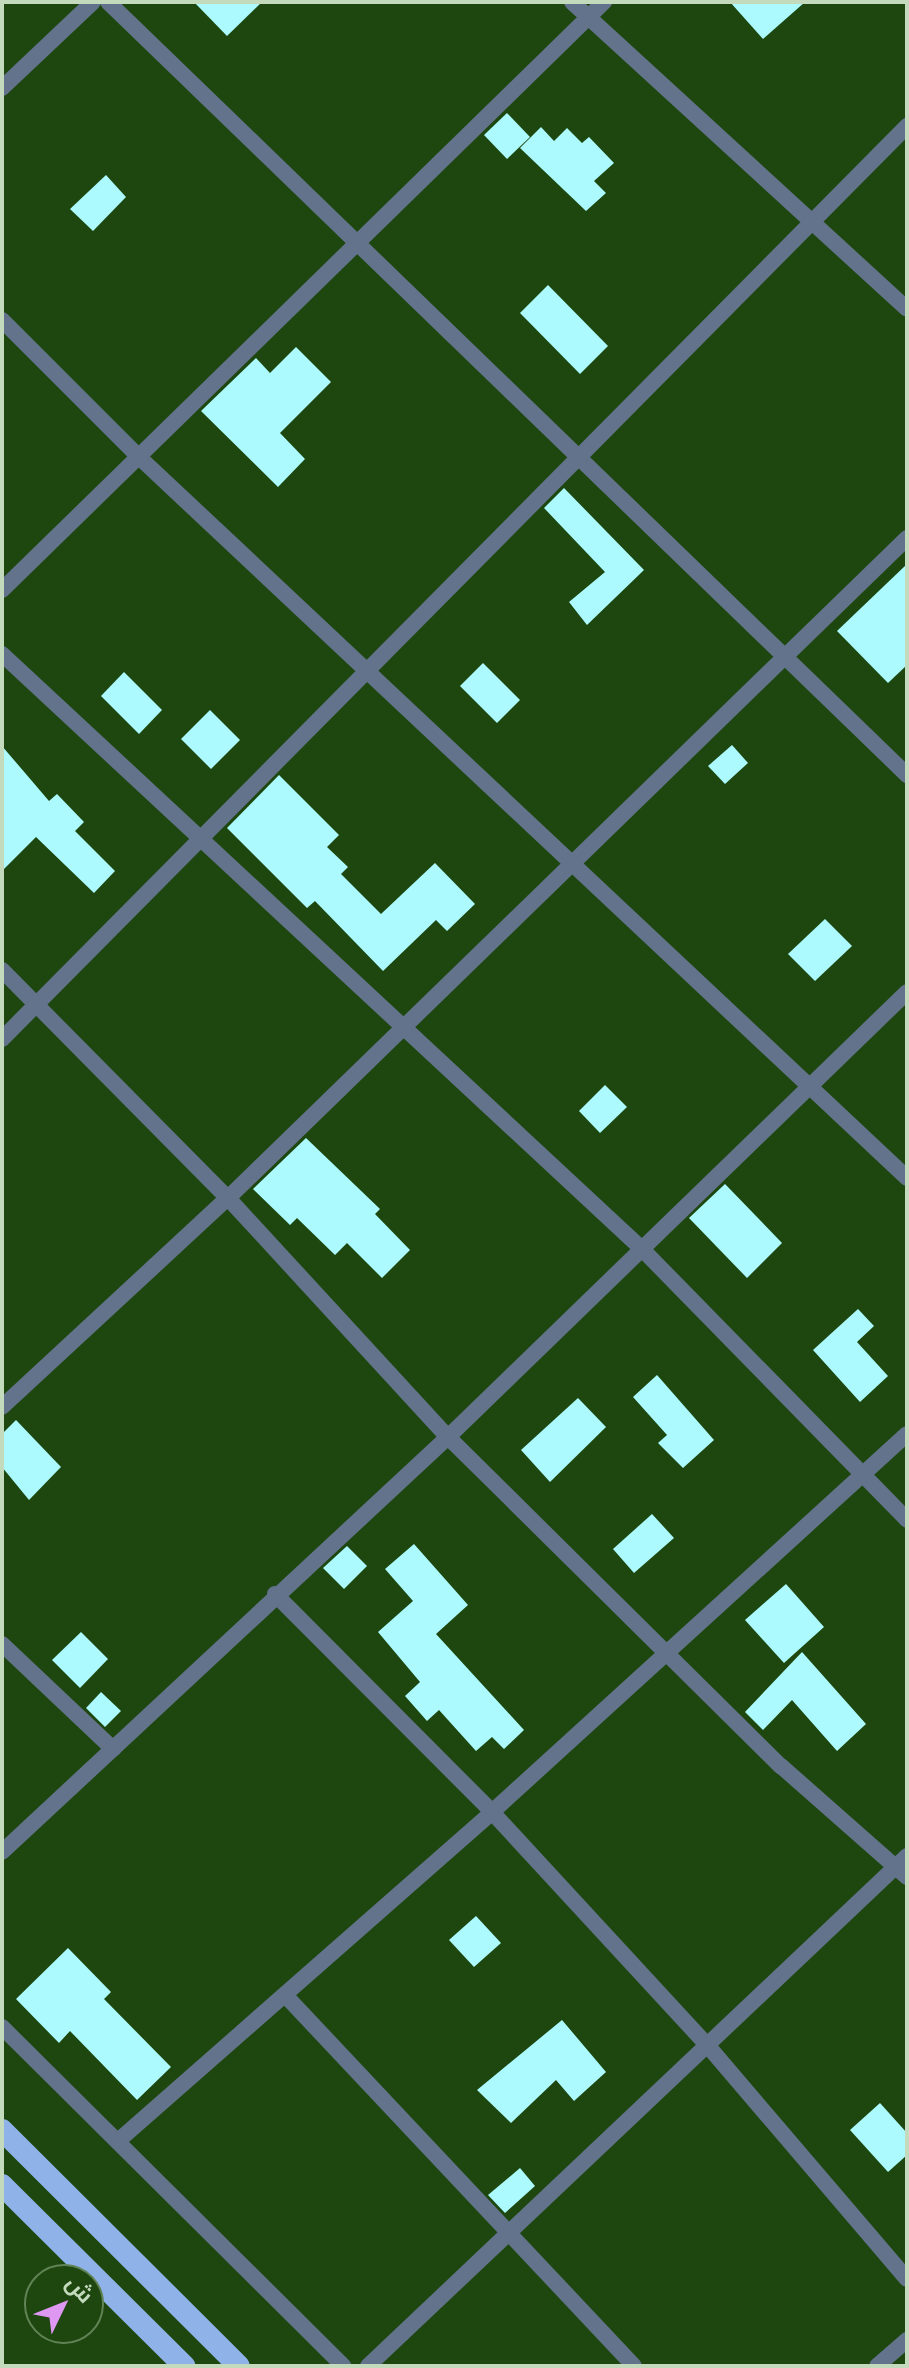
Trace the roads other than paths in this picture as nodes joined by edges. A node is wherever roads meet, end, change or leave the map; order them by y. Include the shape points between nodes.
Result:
1 (93, 2) edge
2 (108, 2) edge
3 (572, 2) edge
4 (604, 2) edge
5 (588, 17) junction
6 (2, 88) edge
7 (907, 126) edge
8 (811, 221) junction
9 (356, 244) junction
10 (907, 309) edge
11 (2, 320) edge
12 (139, 457) junction
13 (576, 457) junction
14 (907, 538) edge
15 (2, 590) edge
16 (784, 653) junction
17 (2, 654) edge
18 (368, 669) junction
19 (907, 775) edge
20 (202, 840) junction
21 (571, 863) junction
22 (2, 970) edge
23 (907, 992) edge
24 (37, 1004) junction
25 (403, 1027) junction
26 (2, 1039) edge
27 (812, 1087) junction
28 (907, 1178) edge
29 (228, 1198) junction
30 (642, 1249) junction
31 (2, 1407) edge
32 (907, 1434) edge
33 (448, 1437) junction
34 (865, 1475) junction
35 (907, 1520) edge
36 (275, 1594) junction
37 (2, 1644) edge
38 (667, 1652) junction
39 (113, 1749) junction
40 (492, 1812) junction
41 (2, 1852) edge
42 (903, 1866) edge
43 (285, 1995) junction
44 (2, 2027) edge
45 (708, 2046) junction
46 (2, 2130) edge
47 (118, 2141) junction
48 (2, 2185) edge
49 (511, 2233) junction
50 (907, 2279) edge
51 (907, 2340) edge
52 (184, 2366) edge
53 (239, 2366) edge
54 (343, 2366) edge
55 (368, 2366) edge
56 (634, 2366) edge
57 (877, 2366) edge

1 - 6 street
2 - 9 street
3 - 5 street
4 - 5 street
5 - 8 street
5 - 9 street
7 - 8 street
8 - 10 street
8 - 13 street
9 - 12 street
9 - 13 street
11 - 12 street
12 - 15 street
12 - 18 street
13 - 16 street
13 - 18 street
14 - 16 street
16 - 19 street
16 - 21 street
17 - 20 street
18 - 20 street
18 - 21 street
20 - 24 street
20 - 25 street
21 - 25 street
21 - 27 street
22 - 24 street
23 - 27 street
24 - 26 street
24 - 29 street
25 - 29 street
25 - 30 street
27 - 28 street
27 - 30 street
29 - 31 street
29 - 33 street
30 - 33 street
30 - 34 street
32 - 34 street
33 - 36 street
33 - 38 street
34 - 35 street
34 - 38 street
36 - 39 street
36 - 40 street
37 - 39 street
38 - 40 street
38 - 42 street via 781,1766
39 - 41 street
40 - 43 street
40 - 45 street
42 - 45 street
43 - 47 street
43 - 49 street
44 - 47 street
45 - 49 street
45 - 50 street
46 - 53 highway
47 - 54 street
48 - 52 highway
49 - 55 street
49 - 56 street
51 - 57 street

